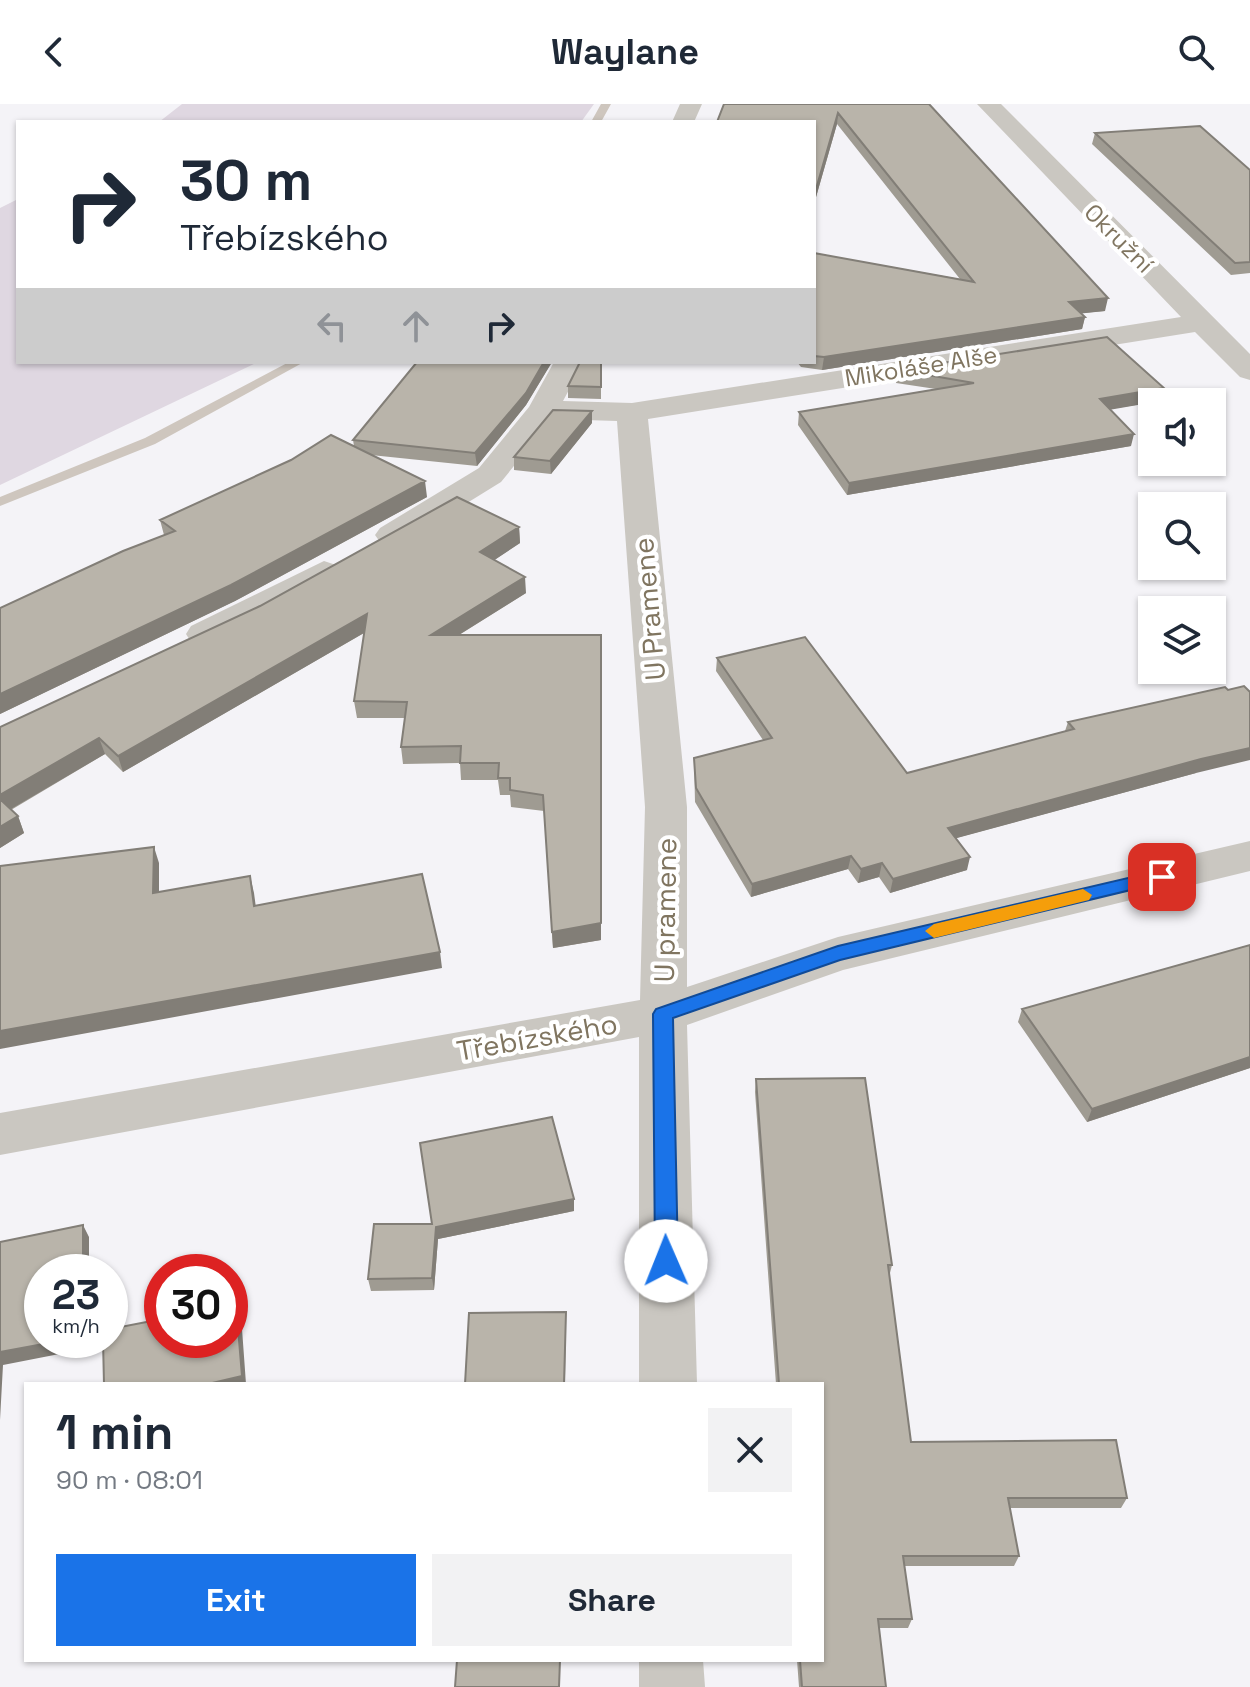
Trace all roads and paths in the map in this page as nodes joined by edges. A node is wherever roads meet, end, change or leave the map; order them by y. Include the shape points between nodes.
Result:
1 (988, 104) edge
2 (1202, 322) junction
3 (568, 364) edge
4 (1250, 371) edge
5 (543, 410) junction
6 (632, 412) junction
7 (180, 646) edge
8 (666, 807) joint
9 (1250, 856) edge
10 (663, 1014) junction
11 (0, 1134) edge
12 (668, 1382) edge
13 (671, 1662) edge
14 (672, 1687) edge

1 - 2 street, Okružní
2 - 4 street, Okružní
2 - 6 street, Mikoláše Alše
3 - 5 street
5 - 6 street, Mikoláše Alše
5 - 7 street via 490,475 362,551
6 - 8 street, U Pramene
8 - 10 street, U pramene
9 - 10 street, Třebízského via 838,954
10 - 11 street, Třebízského
10 - 12 street, U pramene
13 - 14 street

